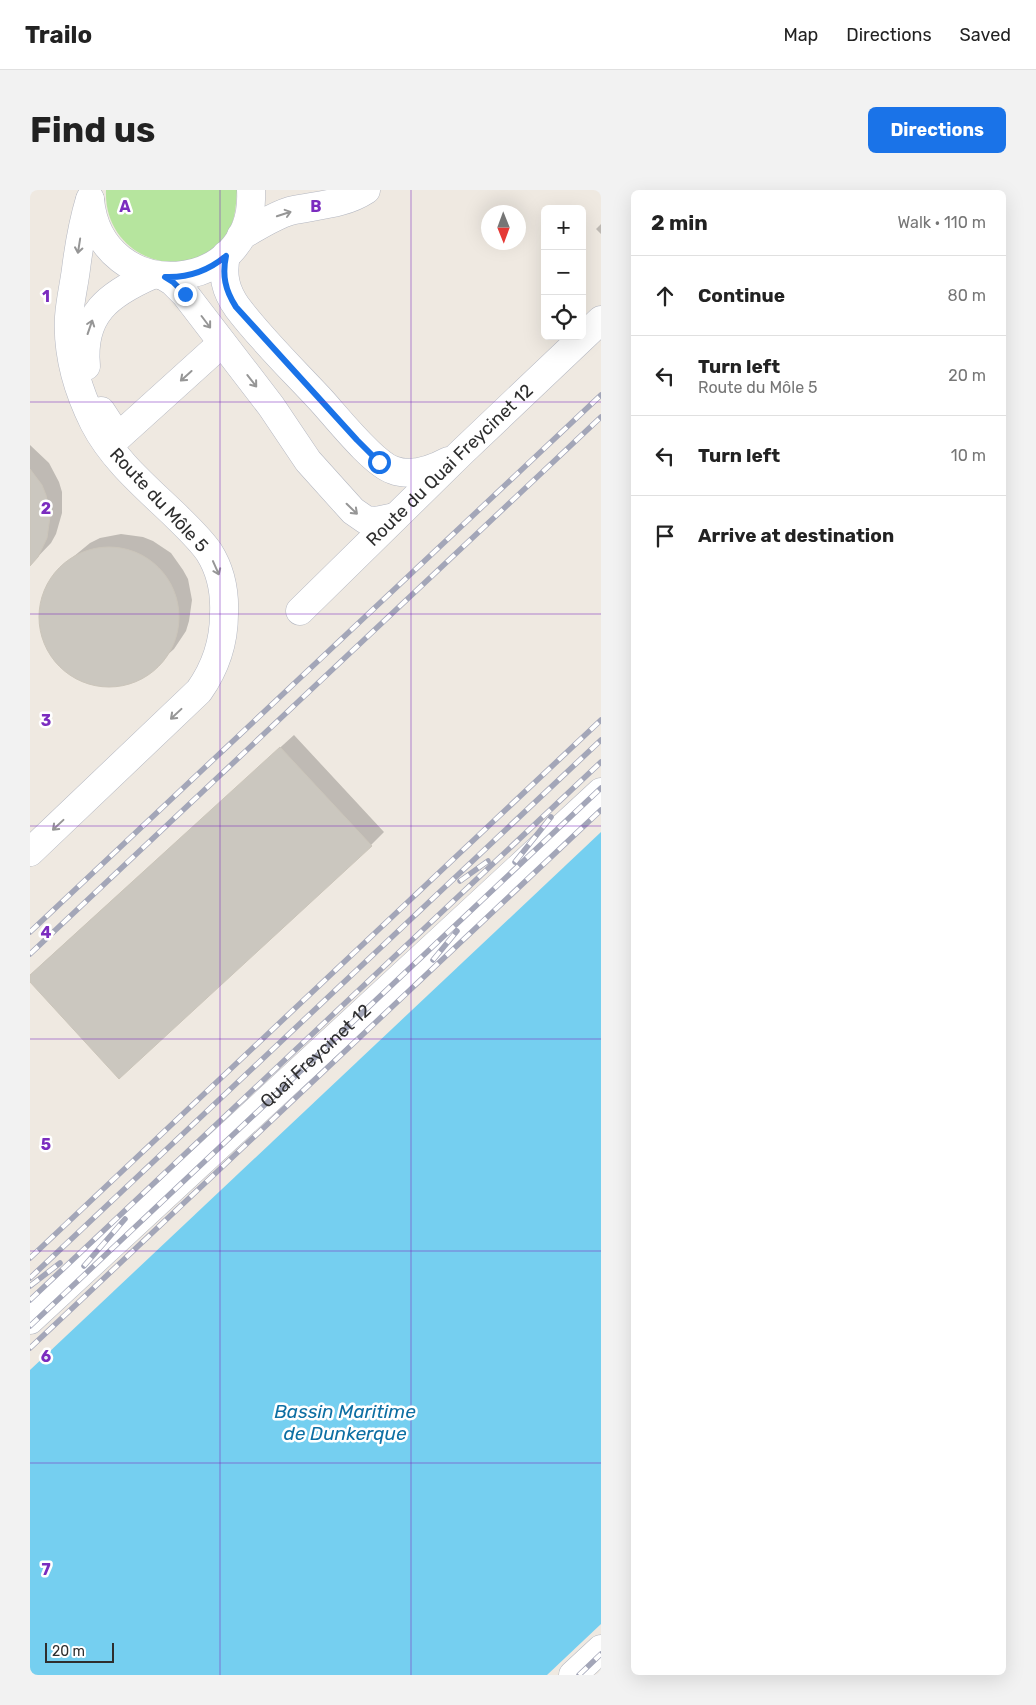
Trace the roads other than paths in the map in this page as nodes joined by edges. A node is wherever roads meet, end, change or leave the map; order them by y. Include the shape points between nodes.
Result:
1 (251, 190) edge
2 (366, 190) edge
3 (90, 193) edge
4 (234, 246) junction
5 (158, 276) junction
6 (601, 320) edge
7 (222, 343) junction
8 (462, 452) junction
9 (395, 517) junction
10 (300, 611) dead end
11 (601, 792) edge
12 (30, 852) edge
13 (30, 1320) edge
14 (601, 1648) edge
15 (573, 1675) edge

1 - 4 street via 250,213
4 -> 2 street, Route du Môle 5 via 277,216 342,201
3 - 5 street, Route du Môle 5 via 94,223 106,245 129,266
3 -> 12 street, Route du Môle 5 via 69,317 77,379 94,424 112,450 208,552 223,589 224,630 218,656 199,691
4 - 5 street, Route du Môle 5 via 195,274
4 - 8 street via 224,266 225,284 236,307 379,462 392,470 413,473 434,468
5 -> 7 street via 173,282 185,294
7 -> 5 street, Route du Môle 5 via 118,437 98,407 88,381 85,342 92,320 105,303 131,284
6 - 8 street, Route du Quai Freycinet 12
7 -> 9 street via 308,461 353,511 366,520
8 - 9 street, Route du Quai Freycinet 12
9 - 10 street, Route du Quai Freycinet 12
11 - 13 street, Quai Freycinet 12
14 - 15 street

